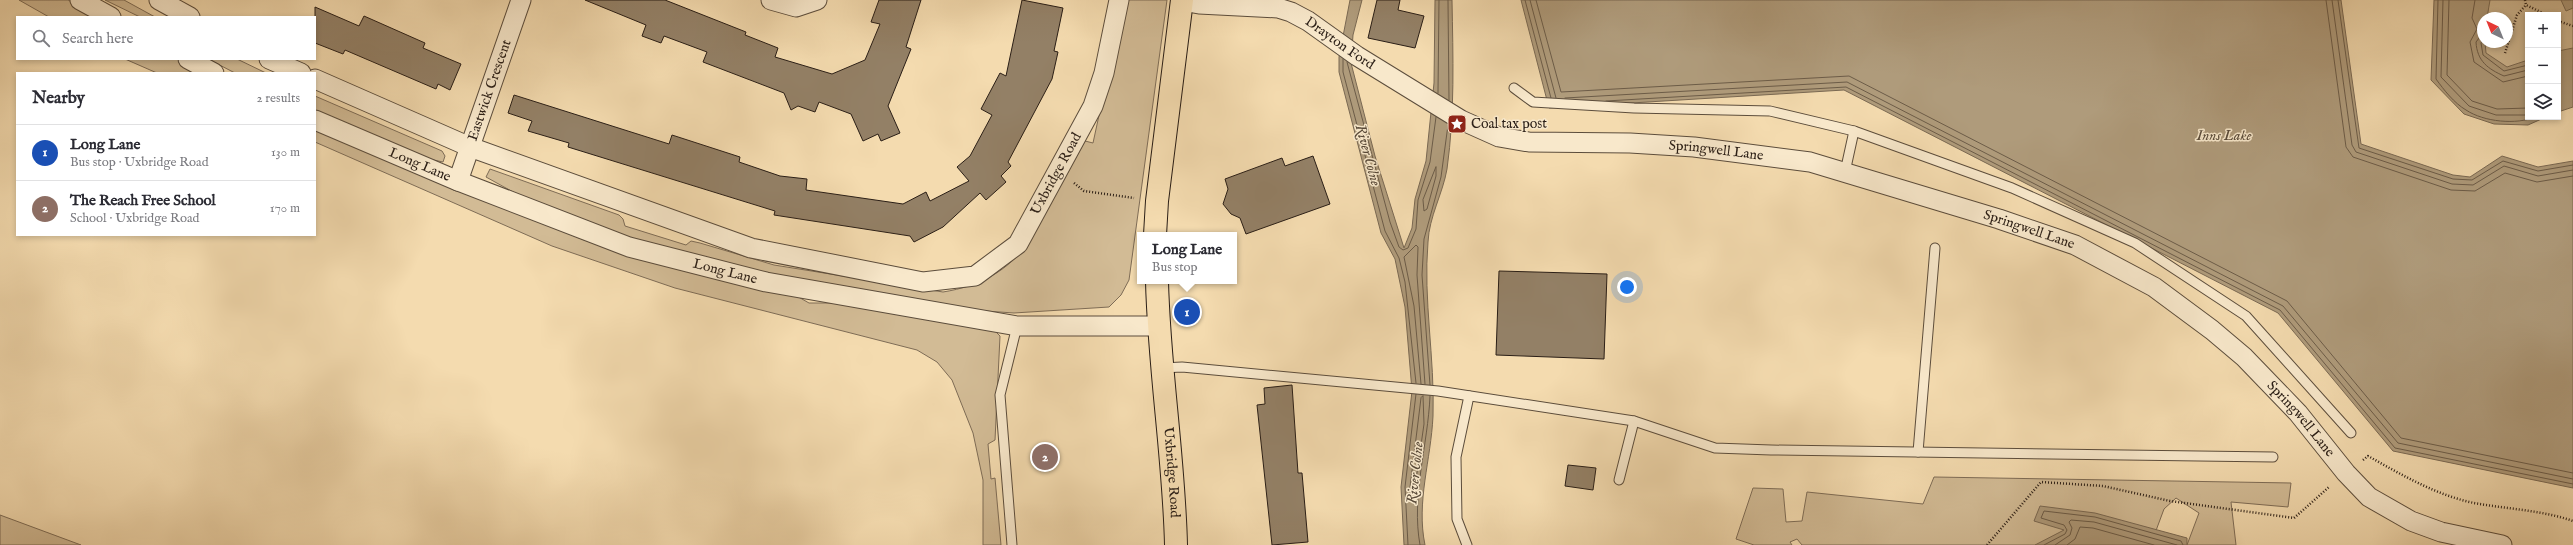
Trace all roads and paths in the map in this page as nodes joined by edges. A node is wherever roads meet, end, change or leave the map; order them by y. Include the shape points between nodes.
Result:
1 (80, 0) edge
2 (159, 0) edge
3 (521, 0) edge
4 (771, 0) edge
5 (817, 0) edge
6 (1119, 0) edge
7 (1182, 0) edge
8 (2525, 0) edge
9 (2526, 5) junction
10 (2541, 12) edge
11 (110, 16) edge
12 (188, 16) edge
13 (2561, 22) edge
14 (2573, 26) edge
15 (2505, 53) dead end
16 (190, 60) edge
17 (271, 60) edge
18 (212, 72) edge
19 (299, 72) edge
20 (316, 79) edge
21 (1514, 88) dead end
22 (316, 120) edge
23 (1461, 120) joint
24 (1854, 132) junction
25 (470, 147) junction
26 (1058, 170) junction
27 (1845, 172) junction
28 (458, 181) junction
29 (1157, 201) junction
30 (1155, 232) edge
31 (1936, 248) dead end
32 (1157, 284) edge
33 (1017, 326) junction
34 (1158, 326) junction
35 (1162, 368) junction
36 (1469, 396) junction
37 (1634, 421) junction
38 (2351, 433) dead end
39 (1918, 452) junction
40 (2272, 456) dead end
41 (1619, 480) dead end
42 (2206, 506) dead end
43 (2556, 515) dead end
44 (2573, 520) edge
45 (1012, 545) edge
46 (1176, 545) edge
47 (1467, 545) edge
48 (1987, 545) edge
49 (2502, 545) edge

1 - 11 street
2 - 12 street
3 - 25 street, Eastwick Crescent
4 - 5 street via 796,7
6 - 26 street, Uxbridge Road via 1104,73 1093,106
7 - 23 street, Drayton Ford via 1199,4 1278,8 1308,21 1356,56
7 - 29 main road
8 - 9 path
9 - 10 path
9 - 15 path via 2517,15
13 - 14 path
16 - 18 street
17 - 19 street
20 - 25 street
21 - 24 lane via 1533,102 1634,108 1770,111
22 - 28 street, Long Lane
23 - 27 street, Springwell Lane via 1499,137 1529,142 1630,143 1701,148 1803,161
24 - 27 lane
24 - 38 lane via 2012,188 2135,243 2246,316
25 - 26 street, Uxbridge Road via 751,248 923,282 975,276 1018,244
25 - 28 street, Eastwick Crescent
26 - 29 path via 1084,191
27 - 49 street, Springwell Lane via 2006,221 2075,245 2123,269 2185,310 2244,357 2298,413 2346,473 2369,497 2411,521 2440,532
28 - 33 street, Long Lane via 644,251 766,282
29 - 30 main road
31 - 39 lane
32 - 34 main road, Uxbridge Road
33 - 34 street, Long Lane
33 - 45 lane via 1000,395
34 - 35 main road, Uxbridge Road
35 - 36 lane via 1182,367
35 - 46 main road, Uxbridge Road via 1175,485
36 - 37 lane
36 - 47 lane via 1456,457 1457,519
37 - 39 lane via 1715,448
37 - 41 lane
39 - 40 lane
42 - 48 path via 2104,486 2041,482
43 - 44 path

